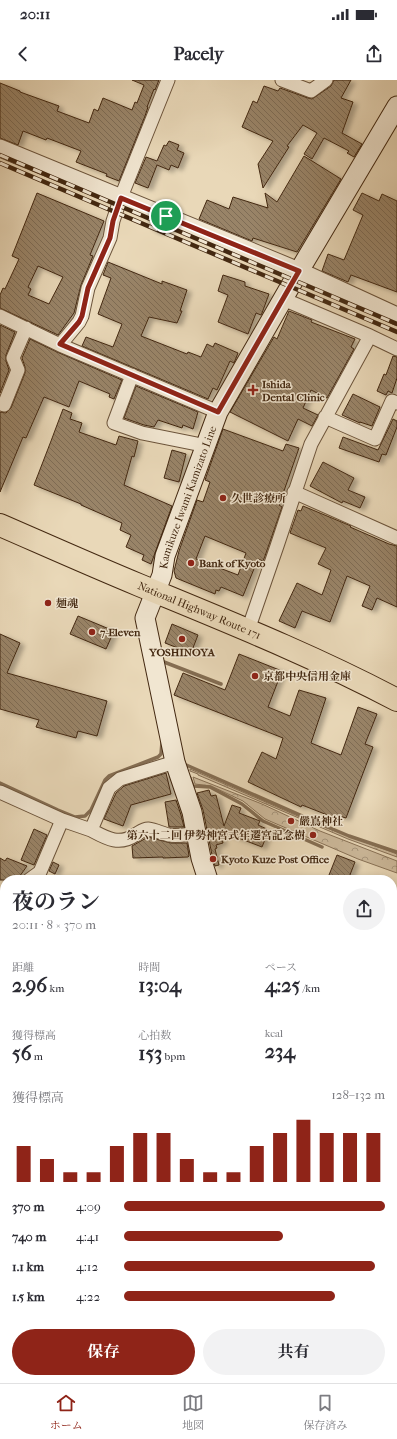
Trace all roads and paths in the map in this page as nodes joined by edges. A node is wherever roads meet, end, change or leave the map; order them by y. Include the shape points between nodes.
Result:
1 (168, 80) edge
2 (282, 80) edge
3 (326, 80) edge
4 (397, 106) edge
5 (0, 148) edge
6 (121, 198) junction
7 (299, 271) junction
8 (284, 299) junction
9 (0, 316) edge
10 (397, 316) edge
11 (26, 328) junction
12 (370, 336) junction
13 (60, 344) junction
14 (397, 348) edge
15 (132, 376) junction
16 (397, 403) edge
17 (4, 405) dead end
18 (218, 412) junction
19 (325, 417) junction
20 (207, 446) junction
21 (294, 492) junction
22 (0, 525) edge
23 (397, 538) edge
24 (155, 592) junction
25 (248, 630) junction
26 (397, 700) edge
27 (175, 762) junction
28 (0, 792) edge
29 (62, 820) junction
30 (91, 830) junction
31 (197, 833) junction
32 (36, 875) edge
33 (207, 875) edge

1 - 6 street
2 - 3 street via 311,91
4 - 7 main road, Kamikuze Iwami Kamizato Line
5 - 6 street
6 - 7 street
6 - 13 street via 110,238 88,288 82,316
7 - 8 main road, Kamikuze Iwami Kamizato Line
7 - 10 street
8 - 12 street
8 - 18 main road, Kamikuze Iwami Kamizato Line
9 - 11 street
11 - 13 street
11 - 17 street via 13,358 18,370
12 - 14 street
12 - 19 street
13 - 15 street
15 - 18 street
15 - 20 street via 114,423 142,433
16 - 19 street via 392,401 375,439
18 - 20 main road, Kamikuze Iwami Kamizato Line
19 - 21 street via 310,444
20 - 24 main road, Kamikuze Iwami Kamizato Line via 165,556 162,575
21 - 23 street
21 - 25 street
22 - 24 highway, National Highway Route 171
24 - 25 highway, National Highway Route 171
24 - 27 main road, Kamikuze Iwami Kamizato Line via 145,618
25 - 26 highway, National Highway Route 171
27 - 30 street via 114,783 109,788
27 - 31 main road, Kamikuze Iwami Kamizato Line
28 - 29 street
29 - 30 street
29 - 32 street via 40,872
30 - 31 street via 121,841 148,829 177,836
31 - 33 main road, Kamikuze Iwami Kamizato Line

